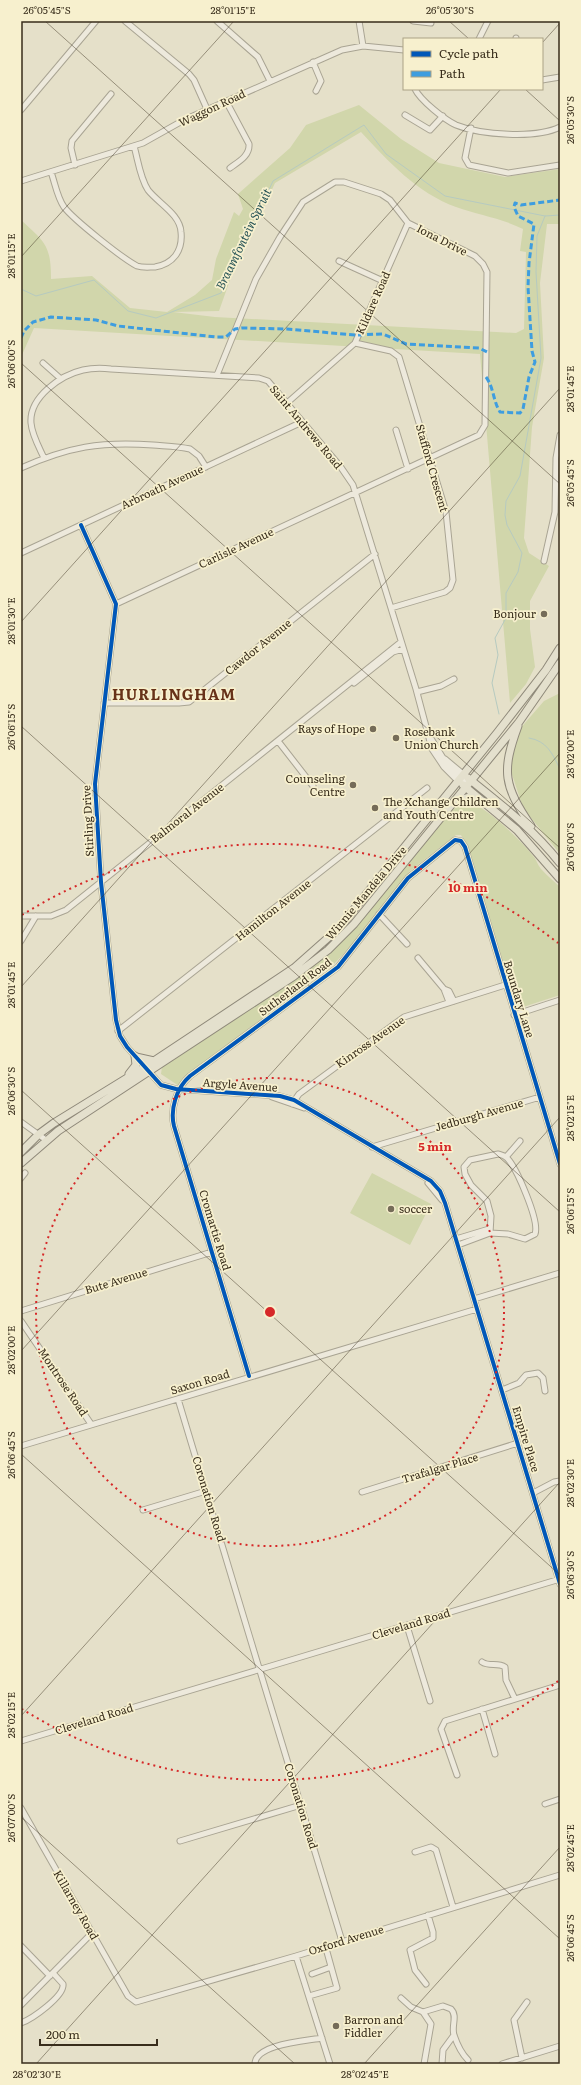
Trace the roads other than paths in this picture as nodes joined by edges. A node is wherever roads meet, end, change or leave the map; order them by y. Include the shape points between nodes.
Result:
1 (96, 21) edge
2 (125, 21) edge
3 (217, 21) edge
4 (359, 21) edge
5 (412, 21) edge
6 (488, 21) edge
7 (431, 23) dead end
8 (479, 38) edge
9 (363, 46) junction
10 (403, 50) edge
11 (314, 62) junction
12 (560, 77) edge
13 (543, 80) edge
14 (270, 81) junction
15 (416, 90) edge
16 (316, 91) dead end
17 (111, 94) dead end
18 (226, 101) junction
19 (207, 109) junction
20 (21, 110) edge
21 (405, 115) dead end
22 (443, 116) junction
23 (560, 127) edge
24 (471, 128) junction
25 (134, 146) junction
26 (560, 164) edge
27 (75, 165) junction
28 (230, 168) dead end
29 (51, 172) junction
30 (21, 181) edge
31 (408, 223) junction
32 (339, 261) dead end
33 (383, 281) junction
34 (355, 343) junction
35 (43, 363) dead end
36 (217, 375) junction
37 (61, 379) junction
38 (287, 403) junction
39 (302, 422) junction
40 (396, 430) dead end
41 (560, 435) edge
42 (44, 458) junction
43 (430, 459) junction
44 (206, 467) junction
45 (558, 467) edge
46 (21, 468) edge
47 (408, 469) junction
48 (558, 474) edge
49 (356, 492) junction
50 (81, 525) junction
51 (21, 553) edge
52 (375, 554) junction
53 (544, 561) dead end
54 (116, 604) junction
55 (391, 608) junction
56 (401, 642) junction
57 (560, 648) edge
58 (403, 649) junction
59 (560, 663) edge
60 (373, 667) junction
61 (454, 679) dead end
62 (417, 692) junction
63 (104, 703) junction
64 (519, 722) junction
65 (430, 738) junction
66 (278, 741) junction
67 (461, 778) junction
68 (468, 784) junction
69 (313, 786) dead end
70 (427, 788) dead end
71 (486, 803) junction
72 (452, 804) junction
73 (538, 836) junction
74 (461, 841) joint
75 (560, 864) edge
76 (560, 878) edge
77 (101, 882) junction
78 (379, 914) junction
79 (21, 916) edge
80 (36, 916) junction
81 (21, 942) edge
82 (407, 944) dead end
83 (418, 958) dead end
84 (505, 985) junction
85 (560, 1000) edge
86 (451, 1002) junction
87 (514, 1015) junction
88 (118, 1031) junction
89 (136, 1056) junction
90 (154, 1061) junction
91 (147, 1070) junction
92 (125, 1079) junction
93 (181, 1090) junction
94 (540, 1097) junction
95 (293, 1102) junction
96 (21, 1122) edge
97 (38, 1134) junction
98 (46, 1140) junction
99 (520, 1141) dead end
100 (372, 1147) junction
101 (21, 1152) edge
102 (506, 1157) junction
103 (21, 1163) edge
104 (560, 1164) edge
105 (25, 1173) dead end
106 (21, 1178) edge
107 (489, 1231) junction
108 (457, 1242) junction
109 (212, 1252) junction
110 (560, 1273) edge
111 (474, 1300) junction
112 (477, 1309) junction
113 (21, 1311) edge
114 (21, 1321) edge
115 (249, 1376) junction
116 (502, 1390) junction
117 (545, 1392) dead end
118 (178, 1398) junction
119 (91, 1424) junction
120 (518, 1444) junction
121 (21, 1446) edge
122 (560, 1481) edge
123 (206, 1491) junction
124 (362, 1492) dead end
125 (533, 1493) junction
126 (143, 1510) dead end
127 (560, 1581) edge
128 (407, 1626) junction
129 (482, 1662) dead end
130 (260, 1669) junction
131 (560, 1686) edge
132 (515, 1699) junction
133 (430, 1701) dead end
134 (482, 1709) junction
135 (21, 1741) edge
136 (495, 1754) dead end
137 (457, 1776) dead end
138 (560, 1799) edge
139 (545, 1804) dead end
140 (300, 1805) junction
141 (21, 1808) edge
142 (180, 1841) dead end
143 (414, 1852) dead end
144 (560, 1875) edge
145 (453, 1907) junction
146 (428, 1915) junction
147 (92, 1933) junction
148 (342, 1940) junction
149 (21, 1946) edge
150 (327, 1952) dead end
151 (296, 1956) junction
152 (331, 1967) junction
153 (51, 1974) junction
154 (312, 1974) dead end
155 (426, 1984) dead end
156 (309, 1996) junction
157 (401, 1998) dead end
158 (132, 2001) joint
159 (527, 2002) dead end
160 (21, 2005) edge
161 (423, 2012) junction
162 (21, 2023) edge
163 (454, 2034) junction
164 (322, 2038) junction
165 (560, 2046) edge
166 (522, 2058) junction
167 (468, 2060) dead end
168 (331, 2063) edge
169 (255, 2064) edge
170 (424, 2064) edge
171 (442, 2064) edge
172 (502, 2064) edge

1 - 20 street
2 - 19 street via 189,74
3 - 14 street via 258,57
4 - 9 street
5 - 7 street
6 - 8 street
9 - 10 street, Waggon Road
9 - 11 street, Waggon Road via 346,49
11 - 14 street, Waggon Road
11 - 16 street via 321,81
12 - 13 street
14 - 18 street, Waggon Road
15 - 22 street via 421,99
17 - 27 street via 72,141 70,148
18 - 19 street, Waggon Road
18 - 28 street via 250,148 244,157
19 - 25 street, Waggon Road
21 - 22 street via 430,130
22 - 24 street via 458,125
23 - 24 street via 517,134
24 - 26 street via 465,158 469,165 508,173
25 - 27 street, Waggon Road
25 - 29 street via 148,189 179,224 182,239 179,251 171,262 164,265 149,268 136,265 102,240 65,208
27 - 29 street, Waggon Road
29 - 30 street, Waggon Road
31 - 33 street, Kildare Road
31 - 36 street, Iona Drive via 386,196 344,182 335,182 303,202 259,274
31 - 43 street, Iona Drive via 475,256 483,264 488,277 484,427 479,435
32 - 33 street
33 - 34 street, Kildare Road
34 - 38 street, Kildare Road
34 - 43 street, Stafford Crescent via 391,351 399,357
35 - 37 street
36 - 37 street, Saint Andrews Road via 97,368 82,370
36 - 38 street, Saint Andrews Road via 263,379 271,384
37 - 42 street, Saint Andrews Road via 40,398 32,415 32,430
38 - 39 street, Saint Andrews Road
39 - 44 street, Arbroath Avenue
39 - 49 street, Saint Andrews Road via 348,477
40 - 47 street
41 - 45 street
42 - 44 street via 105,443 134,444 190,449 199,456
42 - 46 street
43 - 47 street, Iona Drive
43 - 55 street, Stafford Crescent via 446,512 452,585 442,594
44 - 50 street, Arbroath Avenue
45 - 48 street
47 - 49 street, Iona Drive
48 - 53 street via 554,512
49 - 52 street, Saint Andrews Road
49 - 54 street, Carlisle Avenue
50 - 51 street, Arbroath Avenue
50 - 54 street
52 - 55 street, Saint Andrews Road
52 - 63 street, Cawdor Avenue via 191,700 179,703
54 - 63 street, Stirling Drive
55 - 56 street, Saint Andrews Road
56 - 58 street, Saint Andrews Road
56 - 60 street, Balmoral Avenue
57 - 67 main road, Winnie Mandela Drive via 542,676
58 - 60 street, Balmoral Avenue via 392,652
58 - 62 street, Saint Andrews Road
59 - 64 main road, Winnie Mandela Drive
60 - 66 street, Balmoral Avenue
61 - 62 street via 441,686
62 - 65 street, Saint Andrews Road
63 - 77 street, Stirling Drive via 95,777
64 - 68 main road, Winnie Mandela Drive
64 - 73 main road via 508,759 508,782 520,810
65 - 67 street, Saint Andrews Road via 442,757
65 - 67 street, Saint Andrews Road via 432,749 440,761
66 - 69 street
66 - 77 street, Balmoral Avenue
67 - 68 main road
67 - 90 main road, Winnie Mandela Drive via 355,910 321,945 288,972
68 - 71 main road
68 - 72 main road, Winnie Mandela Drive
68 - 73 main road
70 - 88 street, Hamilton Avenue
71 - 72 main road via 469,797
71 - 76 main road via 517,830
72 - 91 main road, Winnie Mandela Drive via 354,924 328,950 294,976
73 - 75 main road
74 - 78 street, Sutherland Road via 453,841 413,873
74 - 84 street, Boundary Lane via 465,847
77 - 80 street, Balmoral Avenue via 61,913
77 - 88 street, Stirling Drive
78 - 82 street
78 - 93 street, Sutherland Road via 338,967 184,1081
79 - 80 street, Balmoral Avenue
80 - 81 street
83 - 86 street via 444,989 449,991
84 - 86 street, Kinross Avenue
84 - 87 street, Boundary Lane
85 - 87 street
86 - 95 street, Kinross Avenue via 398,1020
87 - 94 street, Boundary Lane
88 - 89 street, Stirling Drive
89 - 90 main road
89 - 91 street, Stirling Drive
89 - 92 main road via 136,1065
90 - 91 main road, Winnie Mandela Drive
91 - 92 main road, Winnie Mandela Drive
91 - 93 street, Argyle Avenue via 164,1086
91 - 98 main road, Winnie Mandela Drive
92 - 97 main road, Winnie Mandela Drive
93 - 95 street, Argyle Avenue via 280,1096
93 - 109 street, Cromartie Road via 174,1105 172,1120
94 - 100 street, Jedburgh Avenue
94 - 104 street, Boundary Lane
95 - 100 street, Argyle Avenue via 309,1108
96 - 97 street
97 - 98 street
97 - 101 main road, Winnie Mandela Drive
98 - 103 main road, Winnie Mandela Drive
99 - 102 street
100 - 108 street, Argyle Avenue via 437,1187 444,1198
102 - 107 street via 493,1154 470,1160 464,1166 471,1185 487,1201 491,1216
102 - 107 street via 531,1204 537,1229 533,1236 525,1239
105 - 106 street
107 - 108 street
108 - 111 street, Argyle Avenue
109 - 113 street, Bute Avenue
109 - 115 street, Cromartie Road
110 - 111 street
111 - 112 street, Empire Place
112 - 115 street, Saxon Road
112 - 116 street, Empire Place
114 - 119 street, Montrose Road
115 - 118 street, Saxon Road
116 - 117 street via 519,1383 526,1375 538,1373 543,1378
116 - 120 street, Empire Place
118 - 119 street, Saxon Road
118 - 123 street, Coronation Road
119 - 121 street, Saxon Road
120 - 124 street, Trafalgar Place
120 - 125 street, Empire Place
122 - 125 street
123 - 126 street
123 - 130 street, Coronation Road
125 - 127 street, Empire Place
127 - 128 street, Cleveland Road
128 - 130 street, Cleveland Road
128 - 133 street
129 - 132 street via 490,1665 501,1664 505,1667 506,1680
130 - 135 street, Cleveland Road
130 - 140 street, Coronation Road
131 - 132 street
132 - 134 street
134 - 136 street
134 - 137 street via 445,1721 441,1729
138 - 139 street
140 - 142 street
140 - 148 street, Coronation Road
141 - 147 street, Killarney Road
143 - 145 street via 431,1847 436,1850
144 - 145 street, Oxford Avenue
145 - 146 street, Oxford Avenue
146 - 148 street, Oxford Avenue
146 - 155 street via 433,1938 410,1950 415,1970
147 - 153 street
147 - 158 street, Killarney Road
148 - 151 street, Oxford Avenue
149 - 153 street
150 - 152 street
151 - 156 street
151 - 158 street, Oxford Avenue via 171,1993 138,2002
152 - 154 street
152 - 156 street via 337,1988
153 - 160 street
153 - 162 street via 63,1984 62,1990 36,2016
156 - 164 street
157 - 161 street via 411,2007
159 - 166 street via 514,2020
161 - 163 street via 443,2006 451,2009 454,2016
161 - 170 street via 431,2024
163 - 167 street via 461,2053
163 - 171 street via 443,2050
164 - 168 street
164 - 169 street via 266,2049 258,2055
165 - 166 street
166 - 172 street

